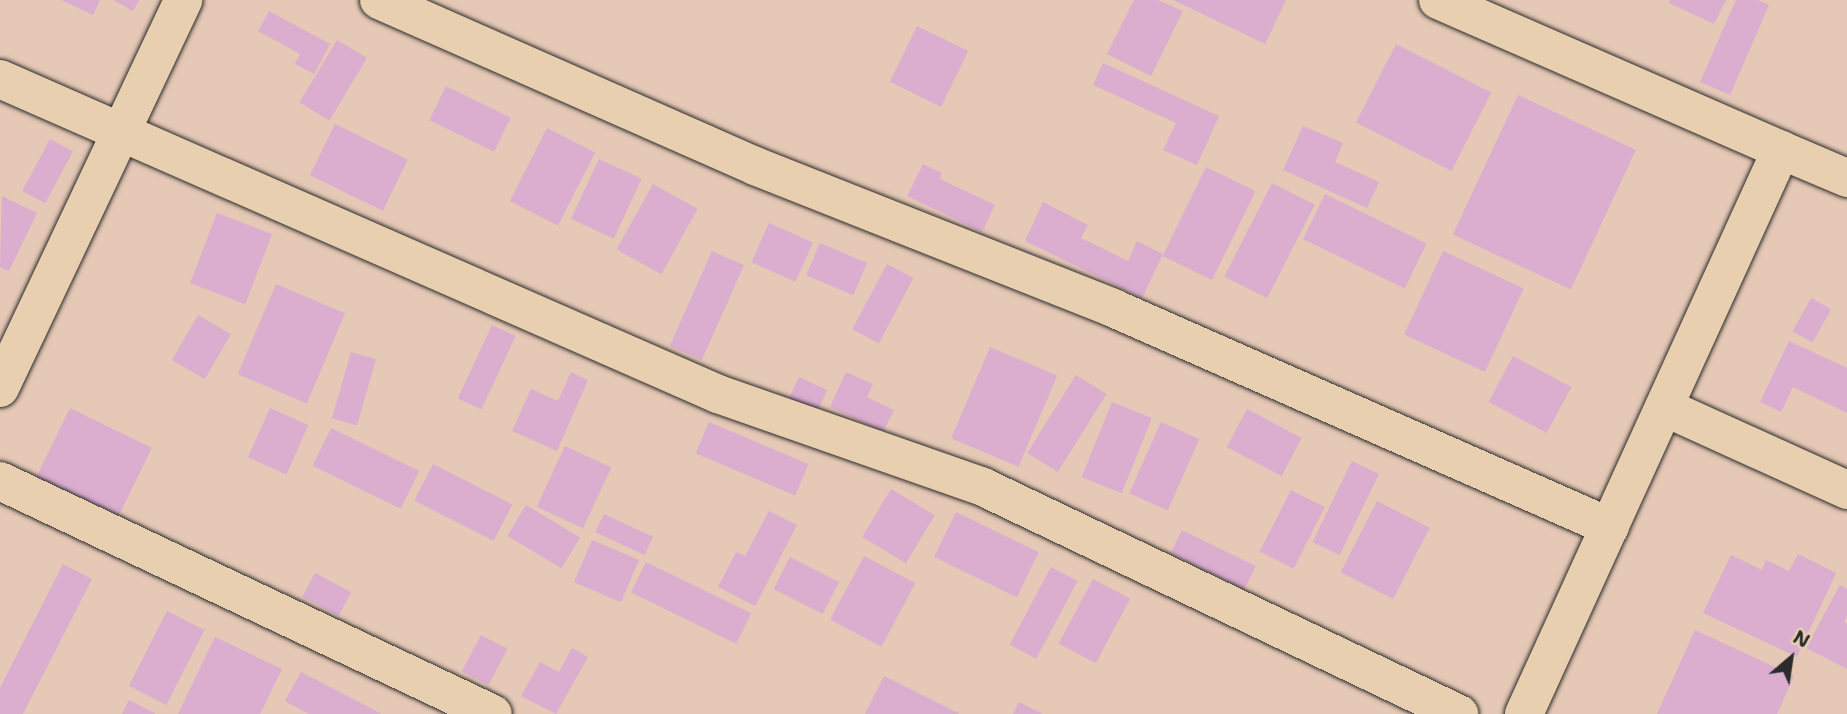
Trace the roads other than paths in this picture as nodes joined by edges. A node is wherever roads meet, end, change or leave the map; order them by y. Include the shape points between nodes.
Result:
1 (183, 0) edge
2 (379, 0) edge
3 (1438, 0) edge
4 (0, 79) edge
5 (121, 130) junction
6 (1781, 150) junction
7 (1847, 178) edge
8 (0, 388) edge
9 (1664, 407) junction
10 (0, 481) edge
11 (1847, 490) edge
12 (1610, 527) junction
13 (493, 714) edge
14 (1458, 714) edge
15 (1524, 714) edge

1 - 5 street
2 - 12 street via 755,166 1113,308
3 - 6 street
4 - 5 street
5 - 8 street
5 - 14 street via 718,394 981,486
6 - 7 street
6 - 9 street
9 - 11 street
9 - 12 street
10 - 13 street
12 - 15 street

